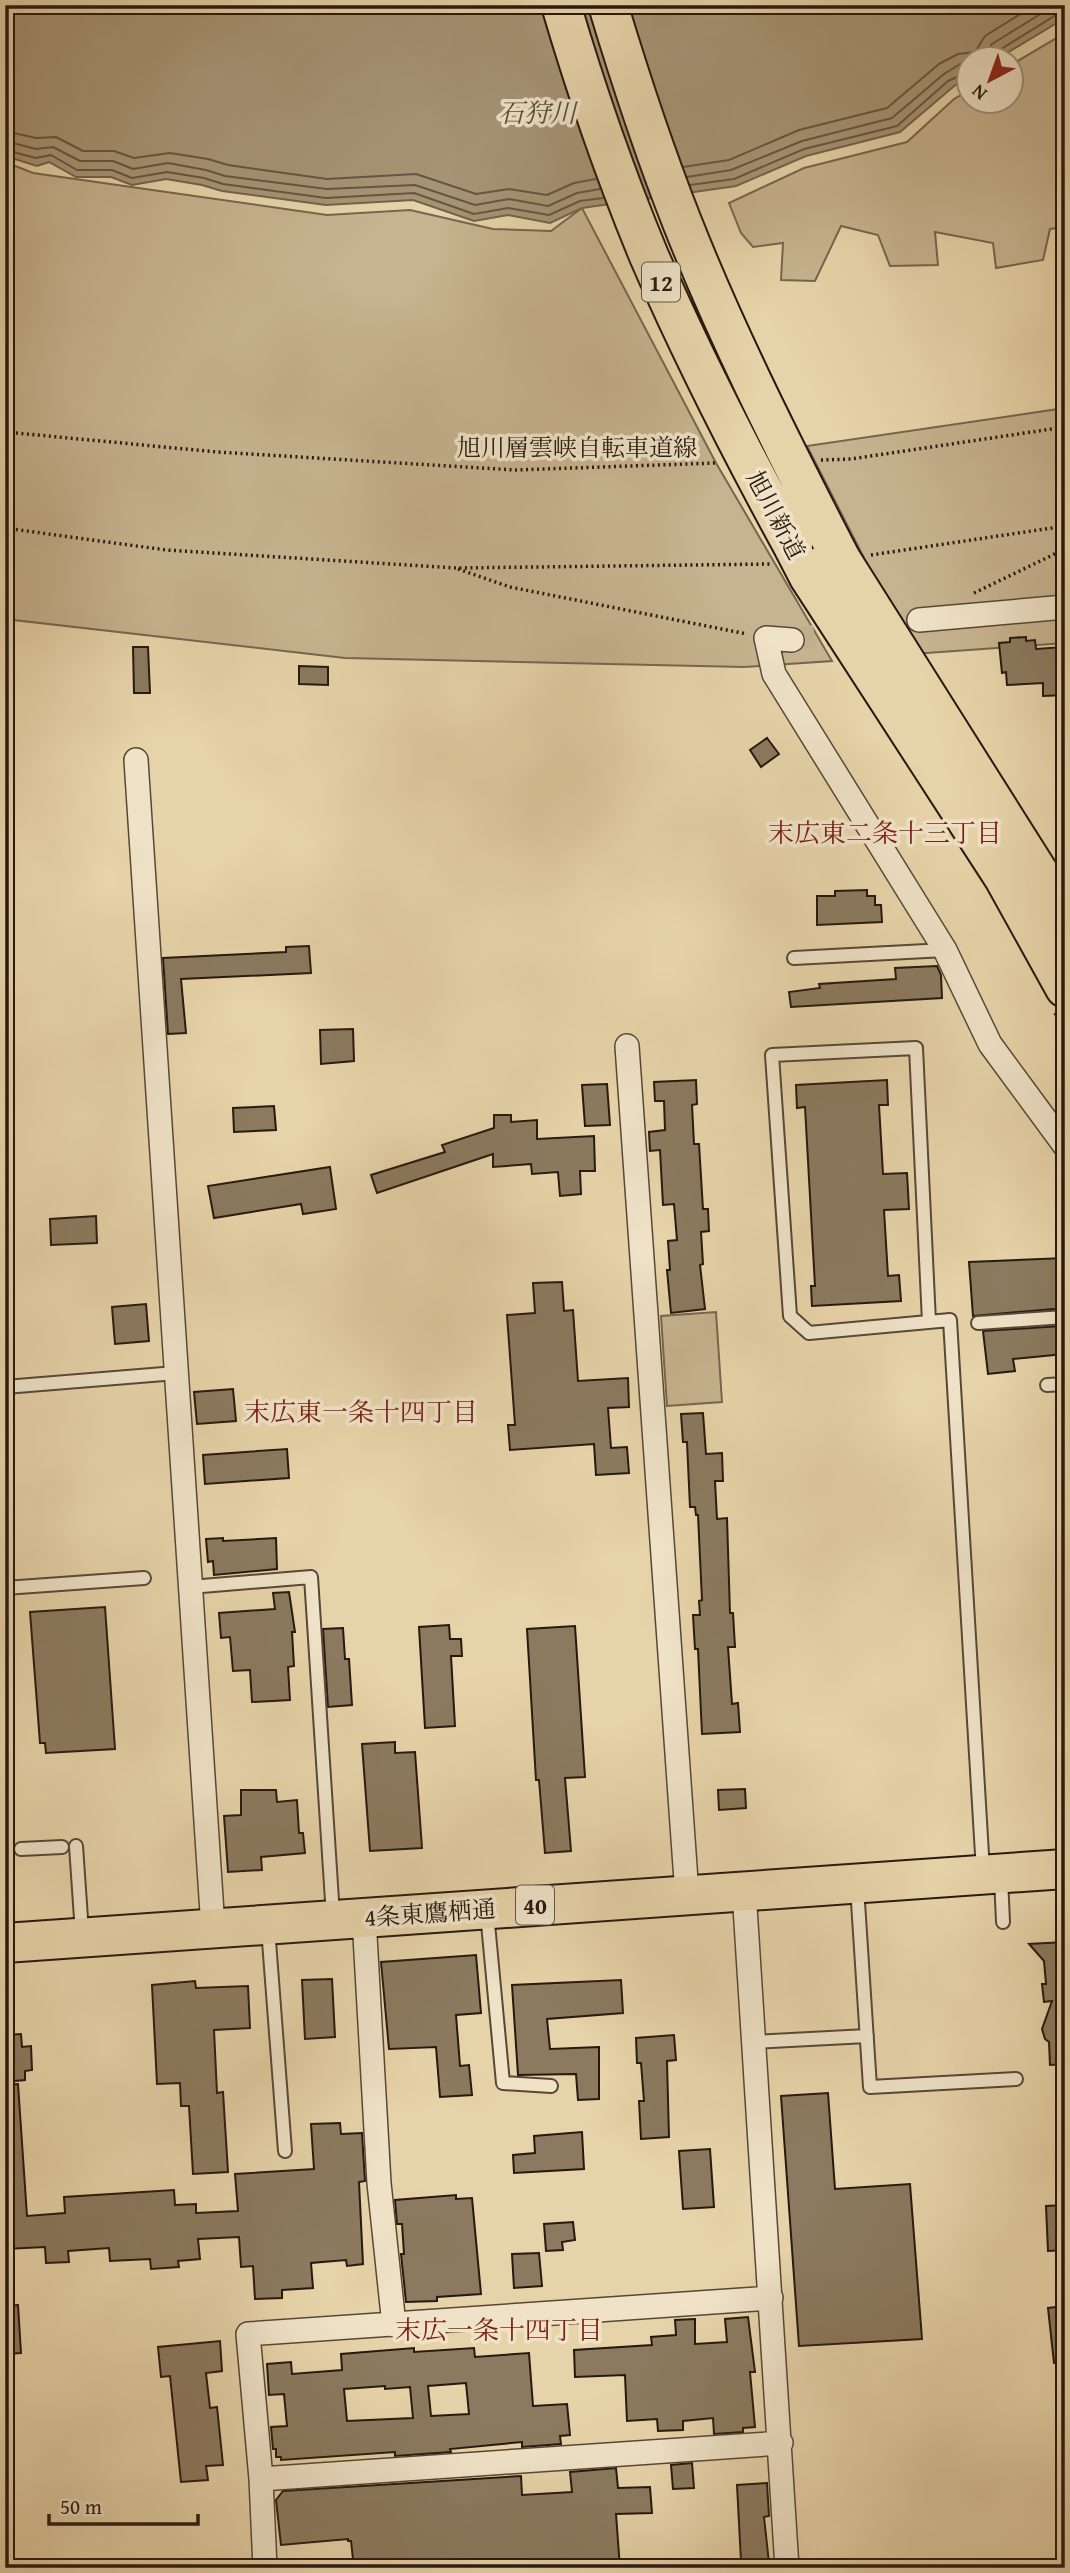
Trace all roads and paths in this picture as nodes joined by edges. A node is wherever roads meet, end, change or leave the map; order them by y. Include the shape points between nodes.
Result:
1 (561, 5) edge
2 (608, 5) edge
3 (1065, 427) edge
4 (5, 432) edge
5 (810, 460) dead end
6 (716, 463) dead end
7 (1065, 526) edge
8 (5, 528) edge
9 (847, 548) junction
10 (1065, 549) edge
11 (786, 555) junction
12 (456, 568) junction
13 (967, 597) dead end
14 (1065, 607) edge
15 (919, 620) tunnel mouth
16 (766, 638) junction
17 (792, 640) tunnel mouth
18 (136, 760) dead end
19 (1065, 919) edge
20 (944, 950) junction
21 (794, 958) dead end
22 (1065, 988) edge
23 (627, 1046) dead end
24 (1065, 1146) edge
25 (1065, 1317) edge
26 (929, 1322) junction
27 (978, 1323) dead end
28 (176, 1373) junction
29 (1065, 1384) edge
30 (1047, 1385) dead end
31 (5, 1387) edge
32 (144, 1578) dead end
33 (190, 1587) junction
34 (5, 1588) edge
35 (76, 1846) dead end
36 (62, 1847) dead end
37 (21, 1849) dead end
38 (1065, 1869) edge
39 (992, 1874) junction
40 (857, 1883) junction
41 (744, 1891) junction
42 (687, 1895) junction
43 (486, 1909) junction
44 (349, 1919) junction
45 (1003, 1922) dead end
46 (267, 1924) junction
47 (213, 1928) junction
48 (82, 1937) junction
49 (5, 1943) edge
50 (867, 2036) junction
51 (754, 2042) junction
52 (1016, 2079) dead end
53 (551, 2085) dead end
54 (285, 2151) dead end
55 (771, 2298) junction
56 (394, 2325) junction
57 (781, 2443) junction
58 (261, 2479) junction
59 (264, 2568) edge
60 (788, 2568) edge

1 - 11 highway, 旭川新道 / 12, bridge via 649,254 751,468
2 - 9 highway, 旭川新道 / 12, bridge via 682,222 749,373
3 - 5 path via 851,459
4 - 6 path, 旭川層雲峡自転車道線 via 217,452 515,470
7 - 9 path
8 - 12 path via 166,550
9 - 19 highway, 旭川新道 / 12 via 842,561
10 - 13 path
11 - 12 path
11 - 22 highway, 旭川新道 / 12 via 810,577 1004,878
12 - 16 path via 510,587
14 - 15 street
16 - 17 street
16 - 20 street via 774,674
18 - 28 street
20 - 21 lane
20 - 24 street via 990,1044
23 - 42 street
25 - 27 lane
26 - 26 lane via 809,1333 790,1316 772,1055 916,1048
26 - 39 lane via 950,1320
28 - 31 lane
28 - 33 street
29 - 30 lane
32 - 34 lane
33 - 44 lane via 311,1577
33 - 47 street
35 - 48 lane
36 - 37 lane
38 - 39 highway, 4条東鷹栖通 / 40
39 - 40 highway, 4条東鷹栖通 / 40
39 - 45 lane
40 - 41 highway, 4条東鷹栖通 / 40
40 - 50 lane
41 - 42 highway, 4条東鷹栖通 / 40
41 - 51 street
42 - 43 highway, 4条東鷹栖通 / 40
43 - 44 highway, 4条東鷹栖通 / 40
43 - 53 lane via 503,2083
44 - 46 highway, 4条東鷹栖通 / 40
44 - 56 street
46 - 47 highway, 4条東鷹栖通 / 40
46 - 54 lane
47 - 48 highway, 4条東鷹栖通 / 40
48 - 49 highway, 4条東鷹栖通 / 40
50 - 51 lane
50 - 52 lane via 870,2087
51 - 55 street
55 - 56 street
55 - 57 street
56 - 58 street via 248,2334
57 - 58 street
57 - 60 street
58 - 59 street

